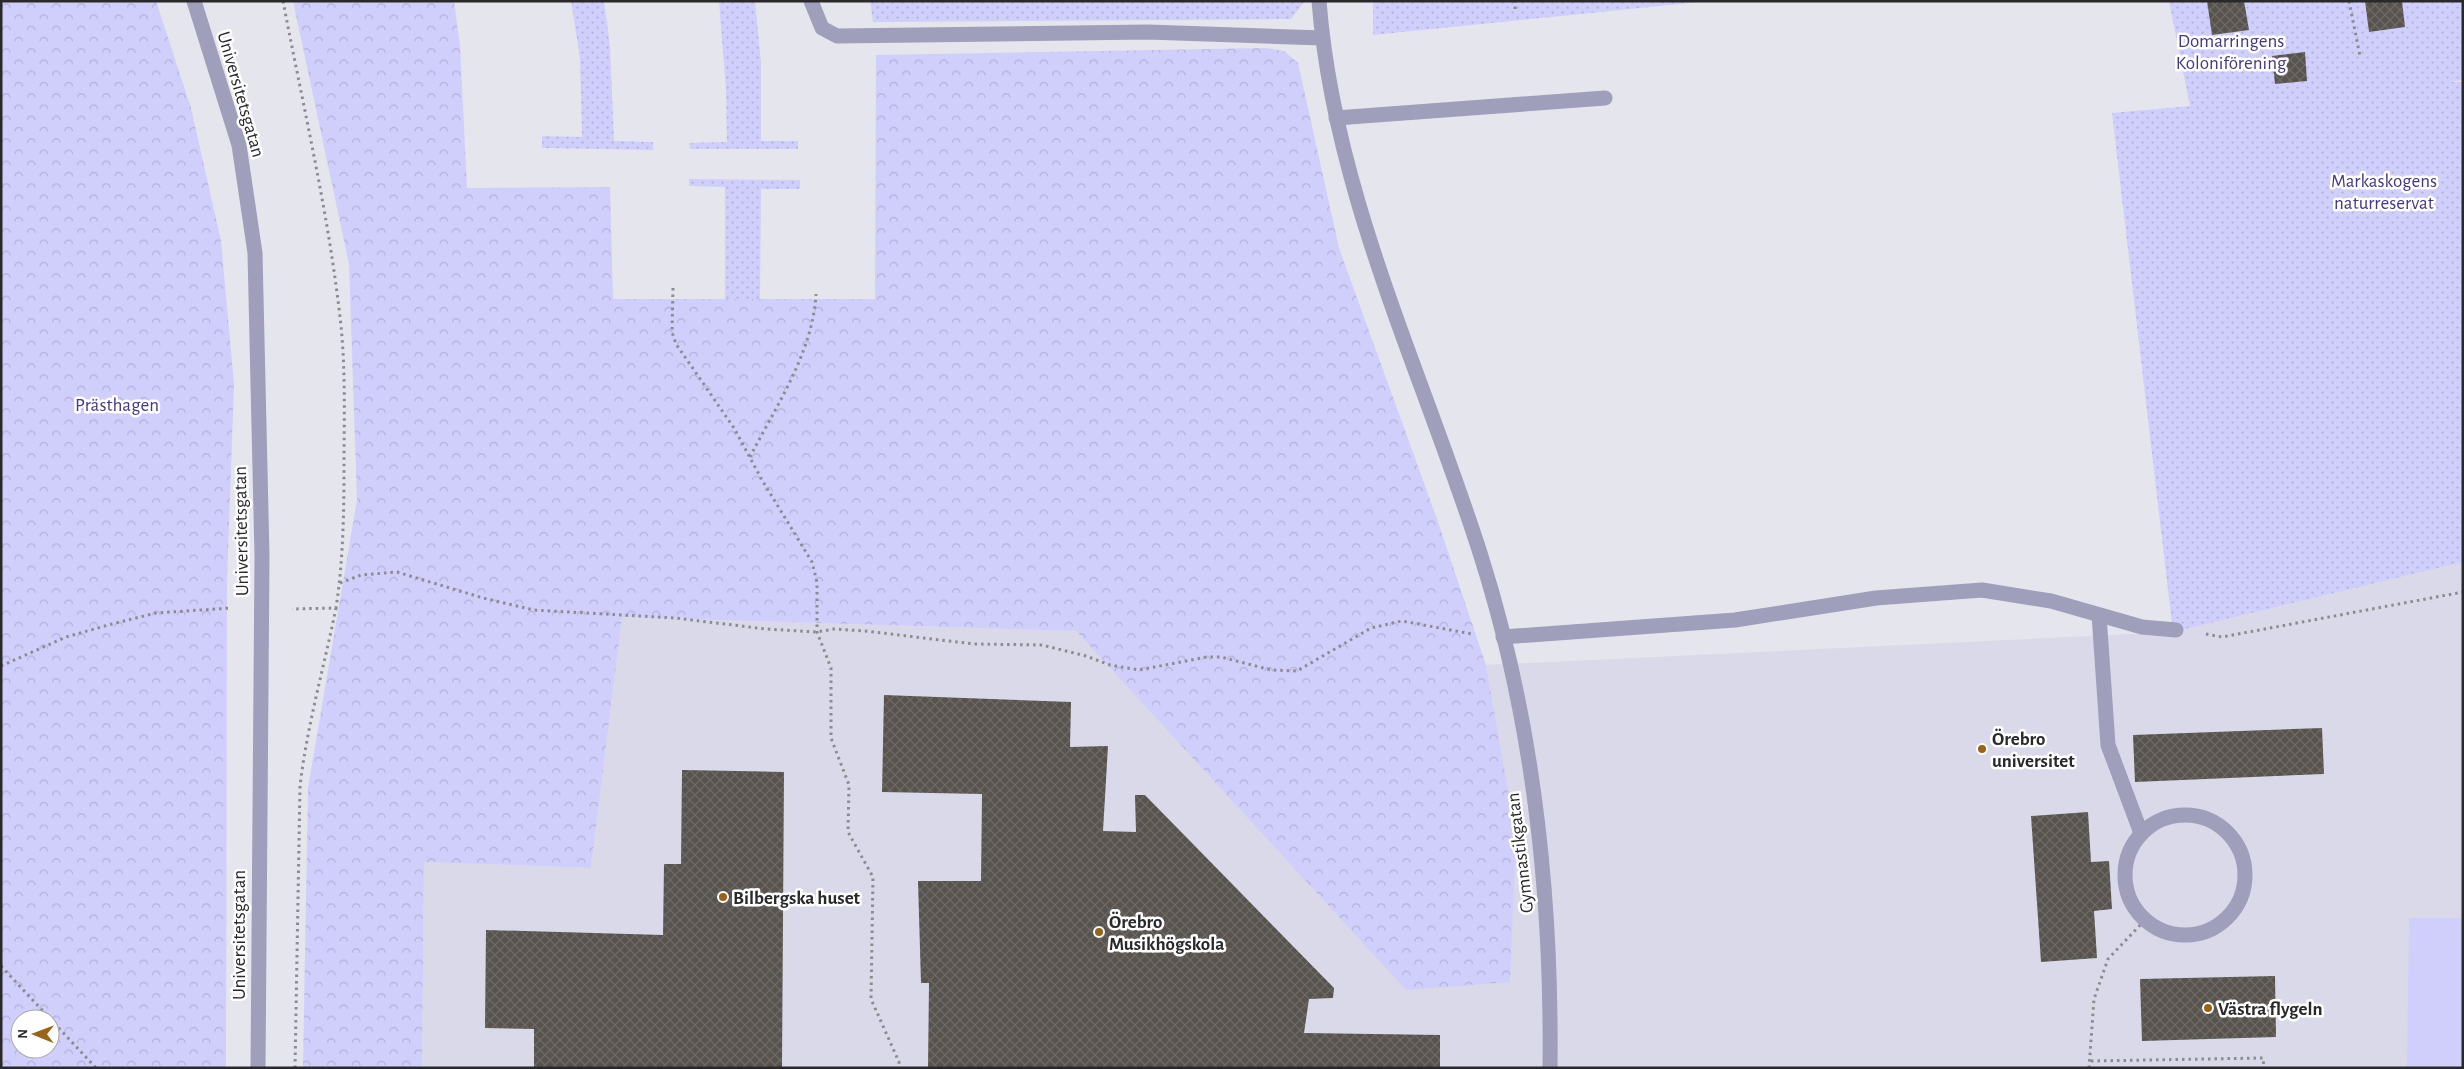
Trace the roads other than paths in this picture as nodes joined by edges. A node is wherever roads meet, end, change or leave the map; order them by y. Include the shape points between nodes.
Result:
1 (194, 1) edge
2 (811, 1) edge
3 (1319, 1) edge
4 (1322, 38) junction
5 (1605, 98) dead end
6 (1336, 118) junction
7 (2099, 615) junction
8 (2176, 630) road end
9 (1503, 637) junction
10 (2141, 833) junction
11 (258, 1068) edge
12 (1550, 1068) edge

1 - 11 street, Universitetsgatan via 238,145 255,253 262,546
2 - 4 street via 822,28 837,36 1148,32
3 - 4 street, Gymnastikgatan
4 - 6 street, Gymnastikgatan
5 - 6 street
6 - 9 street, Gymnastikgatan via 1387,290 1481,556
7 - 8 street via 2142,627
7 - 9 street via 2051,601 1982,590 1876,598 1735,620
7 - 10 street via 2108,745
9 - 12 street, Gymnastikgatan via 1519,708 1541,849 1549,942
10 - 10 street via 2130,849 2125,868 2126,887 2132,905 2145,920 2161,930 2180,935 2199,934 2217,926 2232,913 2241,895 2245,875 2241,855 2232,837 2216,823 2177,814 2157,821

